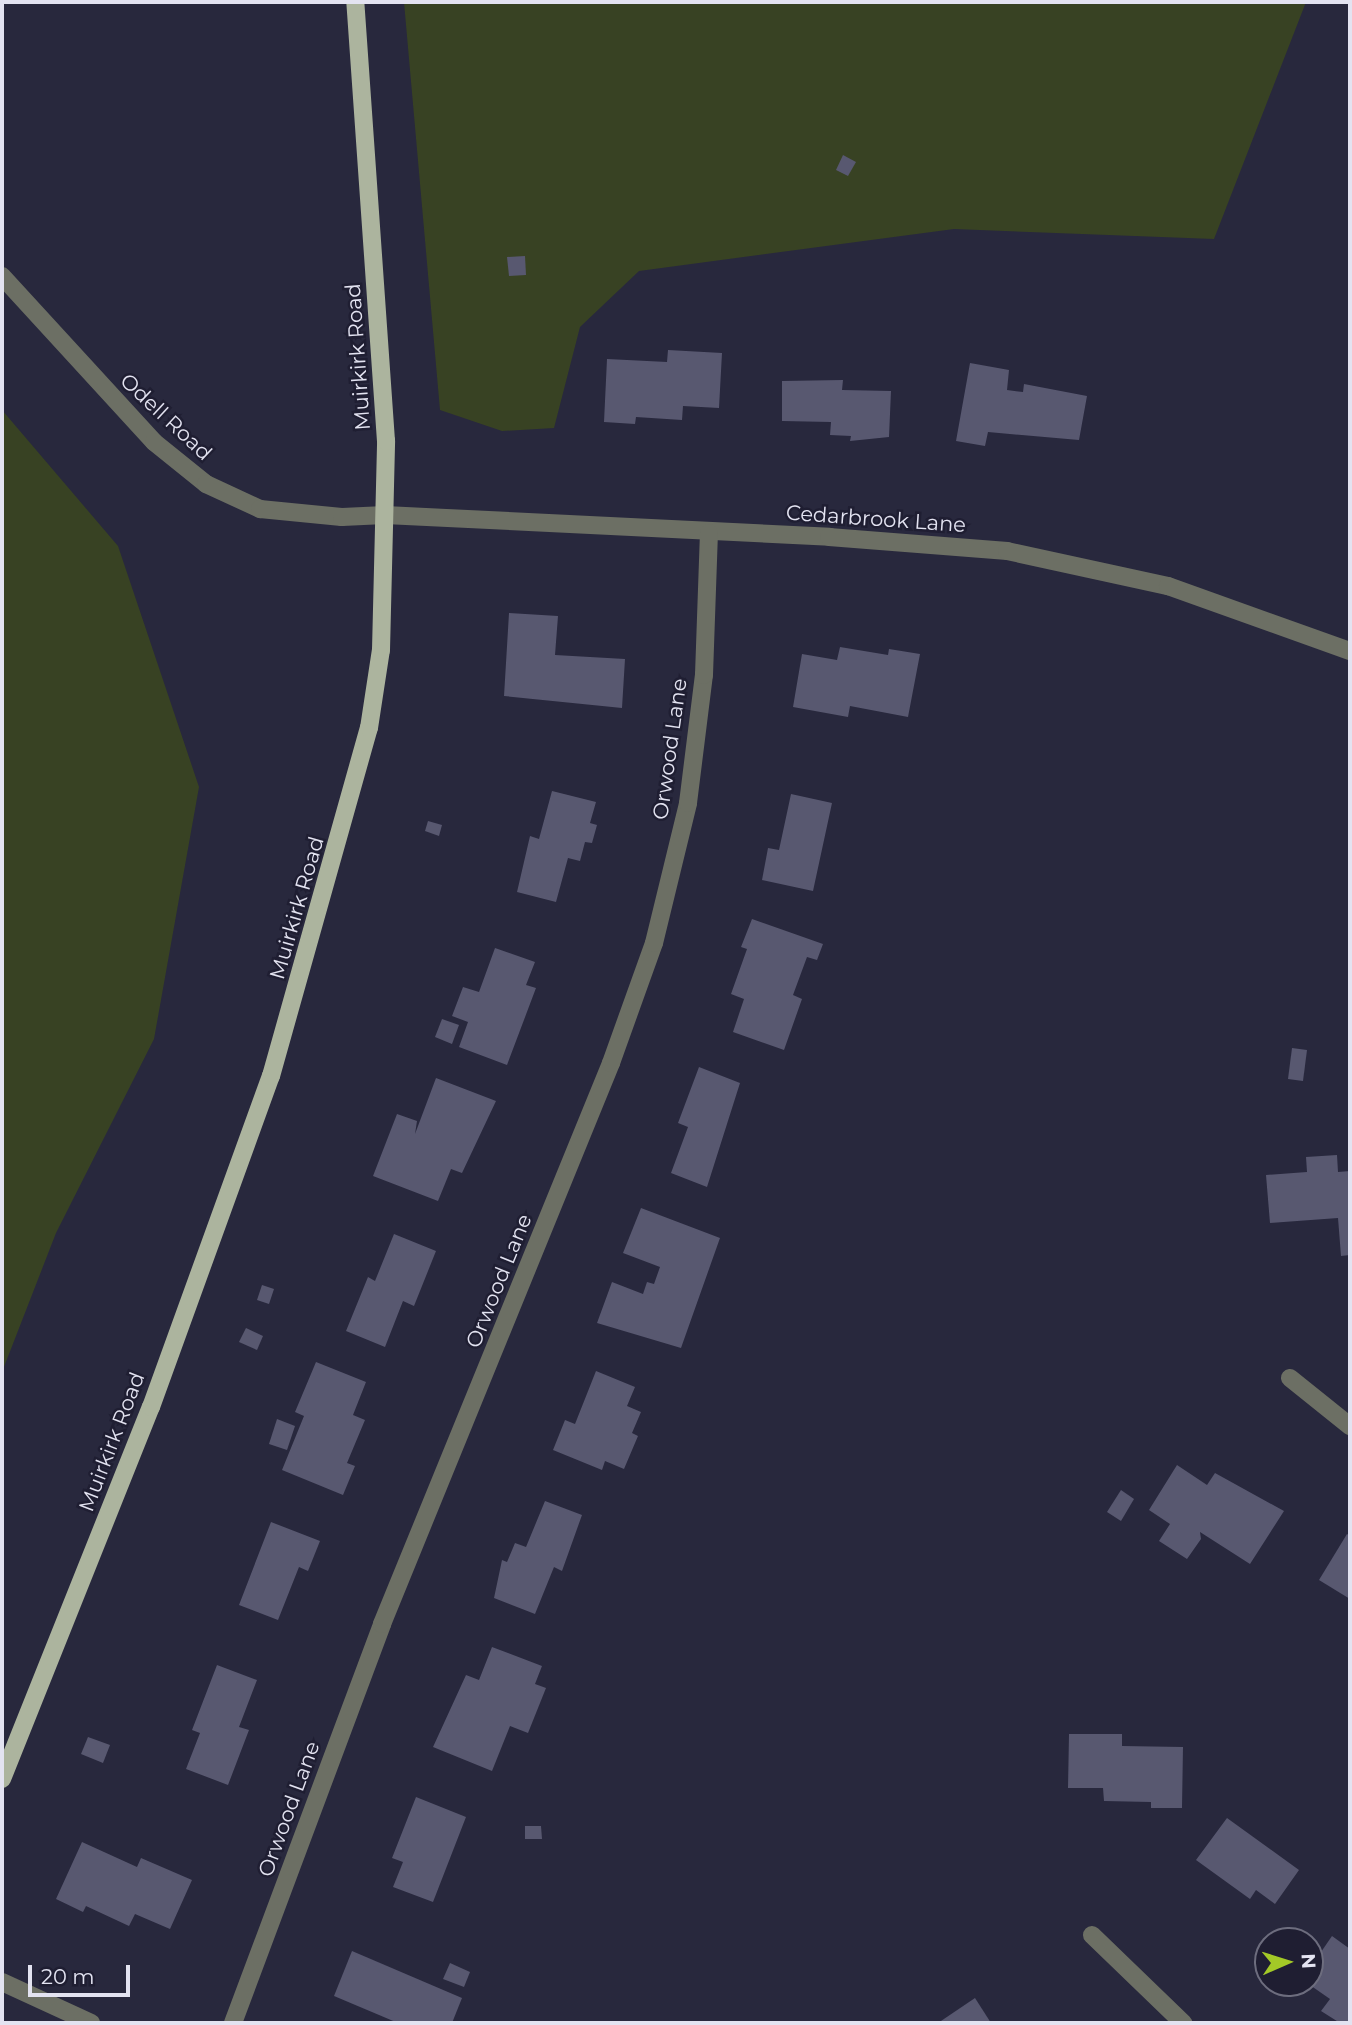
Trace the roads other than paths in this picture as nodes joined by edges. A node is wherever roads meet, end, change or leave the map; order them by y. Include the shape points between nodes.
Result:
1 (355, 2) edge
2 (2, 276) edge
3 (385, 515) junction
4 (709, 533) junction
5 (1350, 651) edge
6 (1290, 1378) dead end
7 (1350, 1426) edge
8 (2, 1779) edge
9 (1092, 1934) dead end
10 (2, 1982) edge
11 (91, 2023) edge
12 (233, 2023) edge
13 (1183, 2023) edge

1 - 3 main road, Muirkirk Road via 386,441
2 - 3 street, Odell Road via 154,442 206,484 260,509 342,517
3 - 4 street, Cedarbrook Lane
3 - 8 main road, Muirkirk Road via 381,650 369,728 271,1076 151,1407
4 - 5 street, Cedarbrook Lane via 1007,551 1095,567 1258,614
4 - 12 street, Orwood Lane via 704,675 689,790 654,943 607,1076 382,1624
6 - 7 street
9 - 13 street
10 - 11 street

